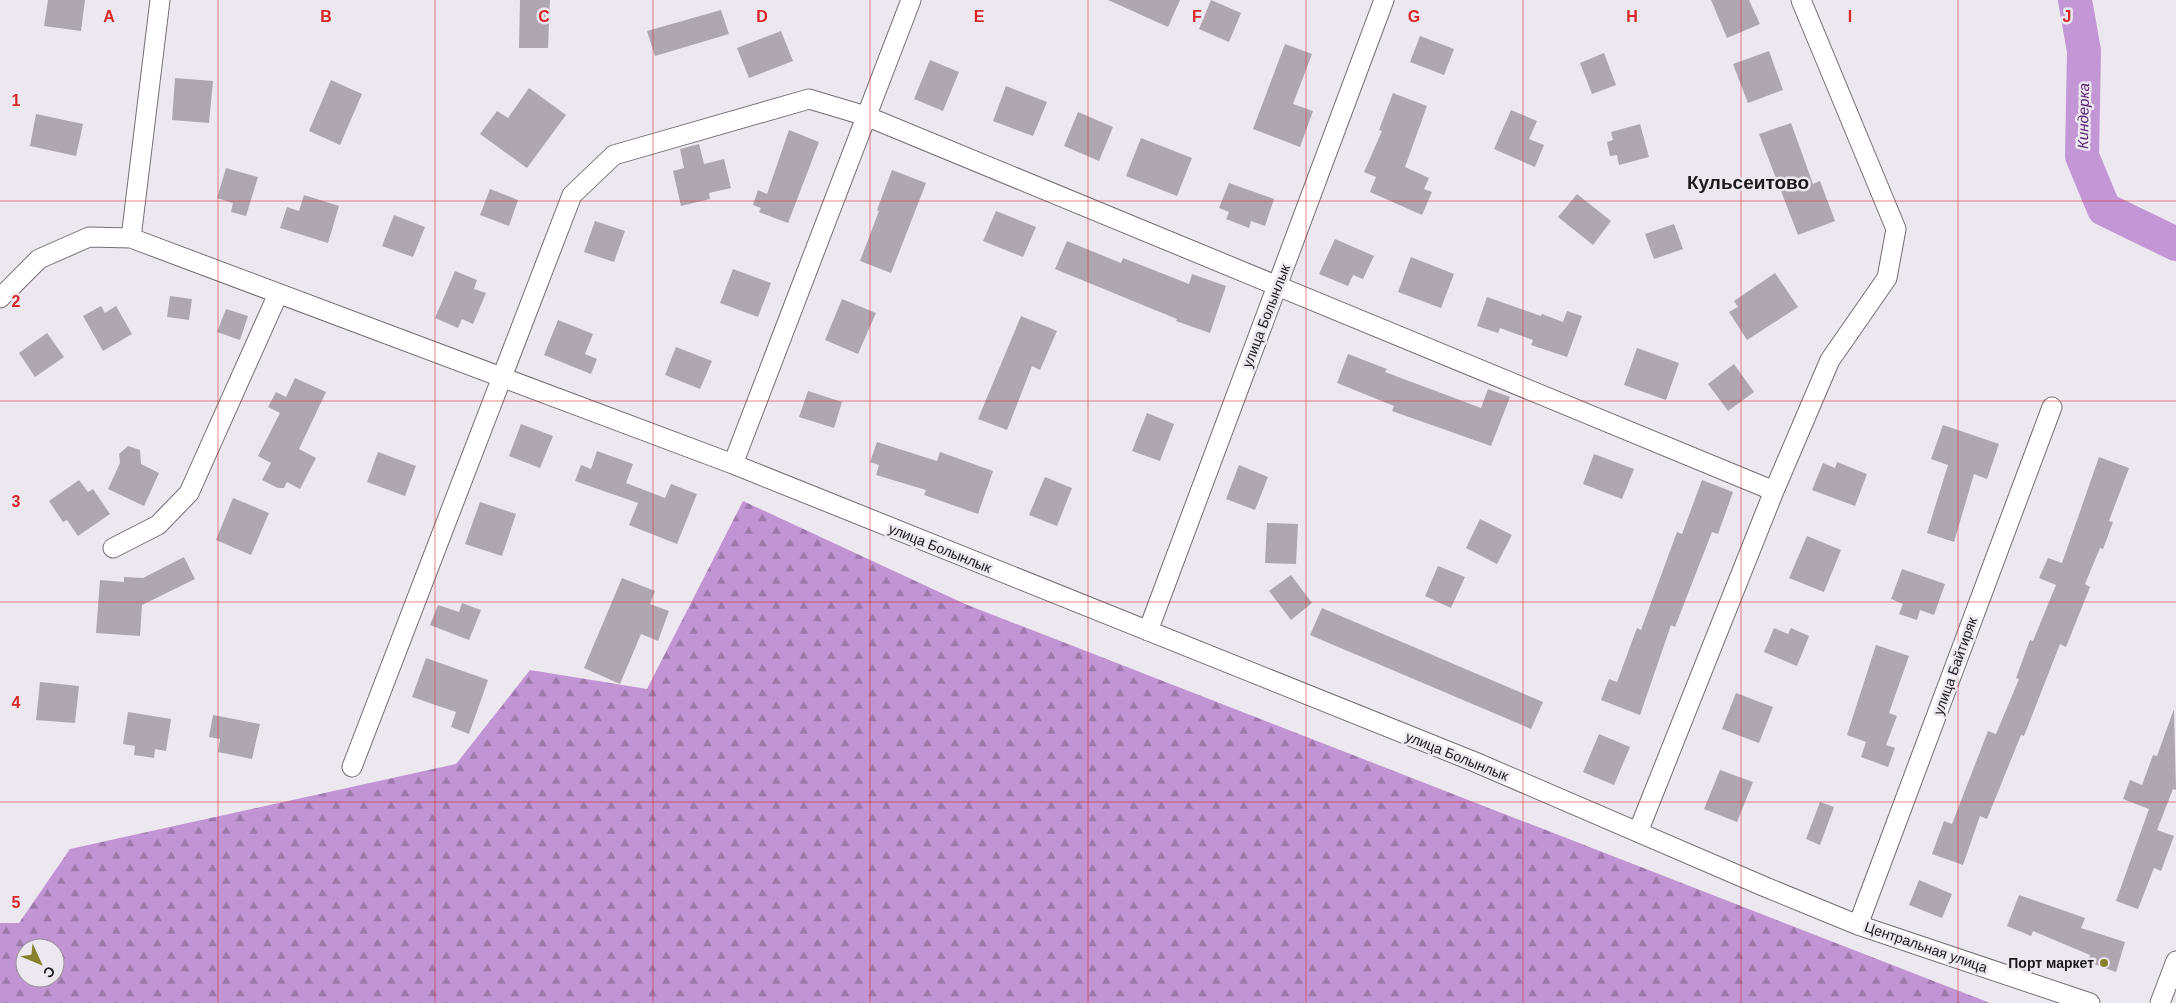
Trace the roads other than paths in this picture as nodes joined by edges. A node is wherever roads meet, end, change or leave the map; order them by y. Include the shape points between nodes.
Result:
1 (160, 0) edge
2 (911, 0) edge
3 (1384, 0) edge
4 (1801, 0) edge
5 (866, 116) junction
6 (131, 238) junction
7 (1277, 286) junction
8 (278, 294) junction
9 (0, 298) edge
10 (503, 379) junction
11 (2052, 407) dead end
12 (732, 464) junction
13 (1774, 491) junction
14 (113, 548) dead end
15 (1148, 631) junction
16 (352, 767) dead end
17 (1638, 832) junction
18 (1763, 886) joint
19 (1858, 925) junction
20 (2176, 961) edge
21 (2090, 1003) edge
22 (2160, 1003) edge

1 - 6 street
2 - 5 street
3 - 7 street, улица Болынлык
4 - 13 street via 1896,229 1887,278 1830,360
5 - 7 street
5 - 10 street via 809,99 614,155 572,196
5 - 12 street
6 - 8 street, улица Болынлык
6 - 9 street, улица Болынлык via 89,237 39,260
7 - 13 street
7 - 15 street, улица Болынлык
8 - 10 street, улица Болынлык
8 - 14 street via 189,493 158,525
10 - 12 street, улица Болынлык
10 - 16 street
11 - 19 street, улица Байтиряк
12 - 15 street, улица Болынлык
13 - 17 street
15 - 17 street, улица Болынлык via 1466,758
17 - 18 street, улица Болынлык
18 - 19 street, Центральная улица
19 - 21 street, Центральная улица
20 - 22 street

